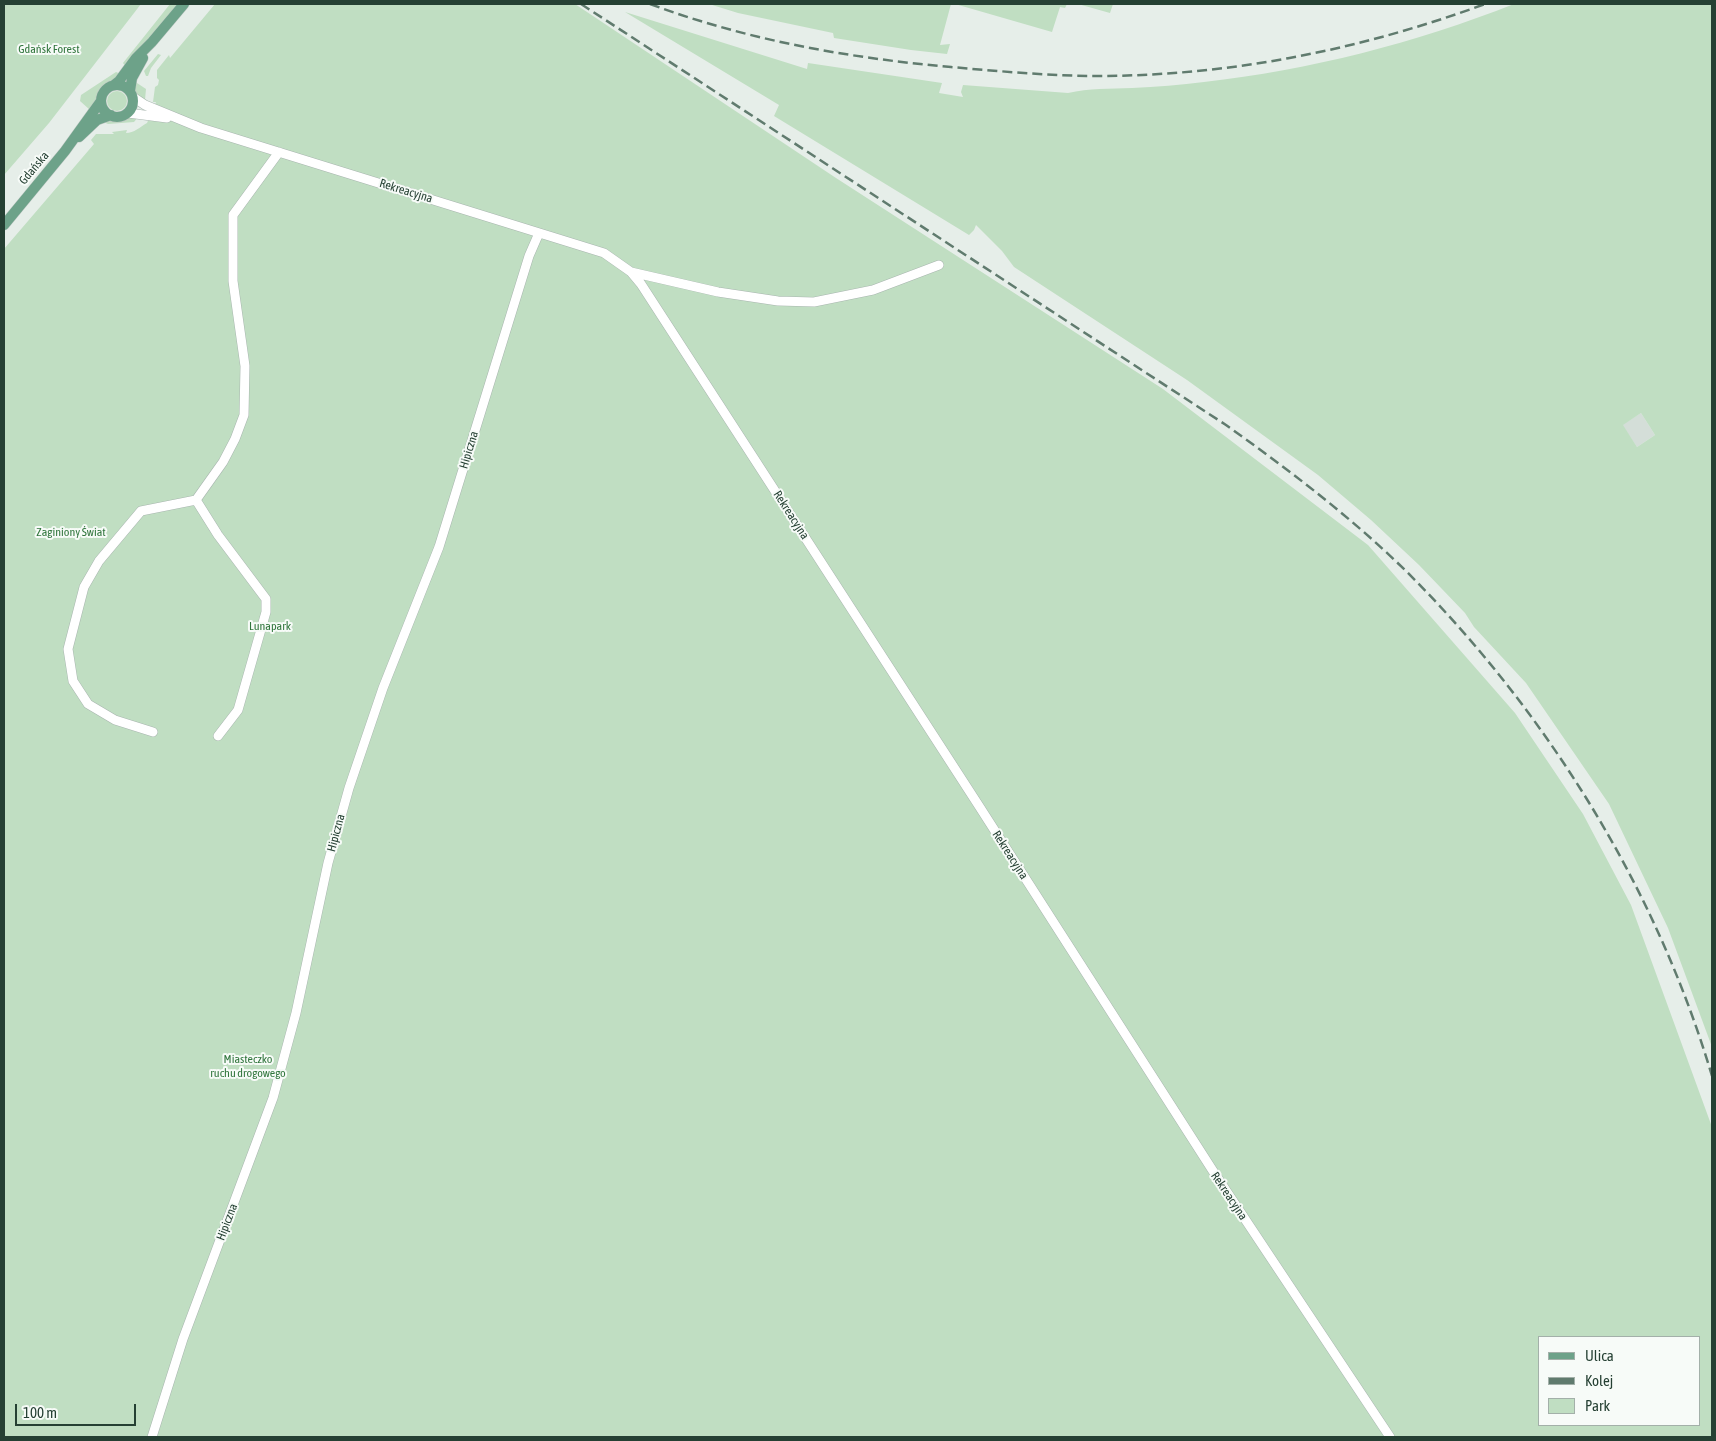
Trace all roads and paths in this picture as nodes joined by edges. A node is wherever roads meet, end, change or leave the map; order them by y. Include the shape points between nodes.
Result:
1 (184, 4) edge
2 (152, 42) junction
3 (114, 85) junction
4 (131, 94) junction
5 (101, 101) junction
6 (128, 113) junction
7 (111, 116) junction
8 (176, 119) junction
9 (65, 151) junction
10 (279, 152) junction
11 (4, 224) edge
12 (538, 233) junction
13 (939, 266) dead end
14 (631, 272) junction
15 (196, 500) junction
16 (153, 732) dead end
17 (218, 736) dead end
18 (152, 1437) edge
19 (1390, 1437) edge

1 - 2 main road
2 - 3 main road
2 - 4 main road via 132,78
3 - 4 main road via 123,86
3 - 5 main road via 105,91
4 - 6 main road via 132,106
4 - 8 street, Rekreacyjna via 145,105
5 - 7 main road
5 - 9 main road, Gdańska
6 - 7 main road
6 - 8 street, Rekreacyjna
7 - 9 main road, Gdańska via 97,120
8 - 10 street, Rekreacyjna
9 - 11 main road, Gdańska
10 - 12 street, Rekreacyjna
10 - 15 street via 233,215 232,281 245,366 244,415 223,462
12 - 14 street, Rekreacyjna via 604,253
12 - 18 street, Hipiczna via 439,548 383,688 348,788 273,1098 183,1338
13 - 14 street, Rekreacyjna via 873,290 814,302 778,301 718,292
14 - 19 street, Rekreacyjna via 1207,1162
15 - 16 street via 141,511 99,562 84,587 68,649 73,681 88,704 115,720
15 - 17 street via 266,599 266,612 238,710

